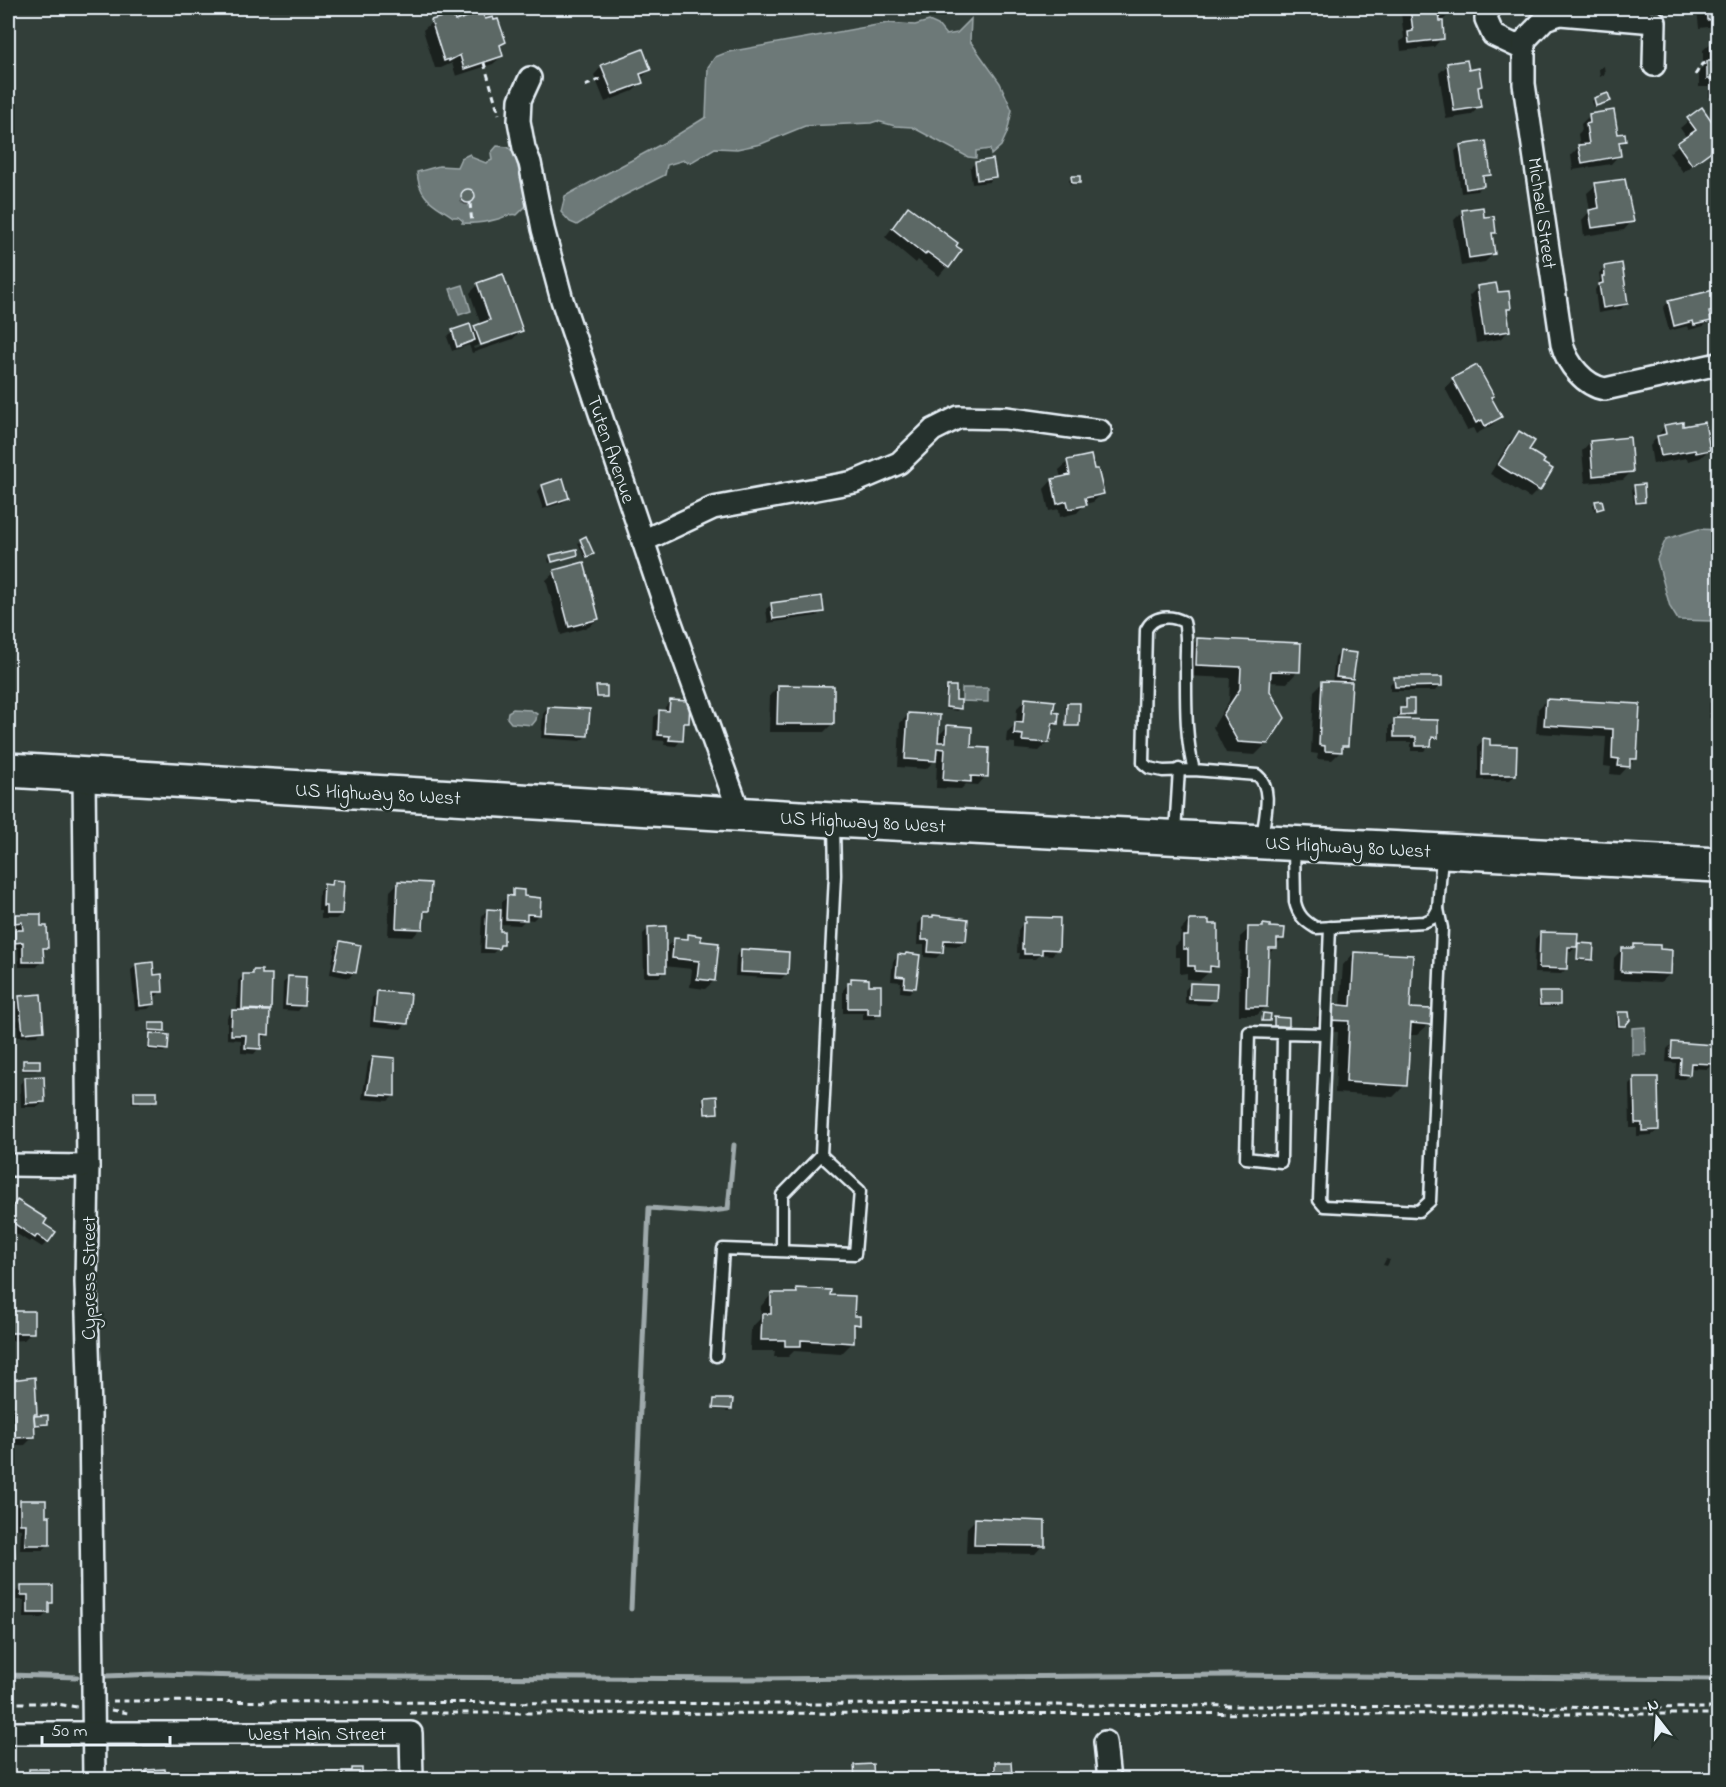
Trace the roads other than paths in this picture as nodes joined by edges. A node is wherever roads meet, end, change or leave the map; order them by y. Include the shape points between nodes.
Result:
1 (1489, 8) edge
2 (1540, 13) edge
3 (1656, 15) edge
4 (1524, 49) junction
5 (1654, 65) dead end
6 (530, 78) dead end
7 (1719, 364) edge
8 (1100, 430) dead end
9 (644, 541) junction
10 (1179, 769) junction
11 (8, 770) edge
12 (1194, 770) junction
13 (84, 776) junction
14 (740, 814) junction
15 (834, 820) junction
16 (1175, 837) junction
17 (1262, 842) junction
18 (1294, 844) junction
19 (1442, 852) junction
20 (1719, 865) edge
21 (1438, 909) junction
22 (1330, 927) junction
23 (1283, 1033) junction
24 (1325, 1034) junction
25 (821, 1155) junction
26 (8, 1165) edge
27 (88, 1166) junction
28 (782, 1250) junction
29 (716, 1356) dead end
30 (8, 1732) edge
31 (92, 1732) junction
32 (1105, 1742) dead end
33 (94, 1779) edge
34 (412, 1779) edge
35 (1109, 1779) edge

1 - 4 street via 1486,19 1492,35
2 - 3 street
2 - 4 street via 1524,41
3 - 5 street
4 - 7 street, Michael Street via 1526,96 1567,357 1584,379 1595,388 1605,389
6 - 9 street, Tuten Avenue via 520,100 519,121 543,229 562,300
8 - 9 street via 1006,418 959,417 933,430 899,463 854,482 713,508
9 - 14 street, Tuten Avenue
10 - 12 lane
10 - 12 lane via 1163,771 1143,763 1146,630 1158,618 1179,619 1186,630 1190,754
10 - 16 lane
11 - 13 main road, US Highway 80 West
12 - 17 lane via 1257,775 1263,780 1267,788
13 - 14 main road, US Highway 80 West
13 - 27 street, Cypress Street
14 - 15 main road, US Highway 80 West
15 - 16 main road, US Highway 80 West
15 - 25 lane via 835,875
16 - 17 main road, US Highway 80 West
17 - 18 main road, US Highway 80 West
18 - 19 main road, US Highway 80 West
18 - 22 lane via 1297,910 1305,922 1316,928
19 - 20 main road, US Highway 80 West
19 - 21 lane
21 - 22 lane via 1433,918 1424,922
21 - 24 lane via 1442,928 1430,1201 1419,1211 1324,1206 1319,1200
22 - 24 lane
23 - 23 lane via 1281,1162 1246,1158 1249,1032
23 - 24 lane
25 - 28 lane via 782,1195
25 - 28 lane via 860,1191 855,1254
26 - 27 street
27 - 31 street, Cypress Street via 86,1282 95,1705
28 - 29 lane via 723,1249
30 - 31 street, West Main Street
31 - 33 street, Cypress Street
31 - 34 street, West Main Street via 411,1723
32 - 35 street

